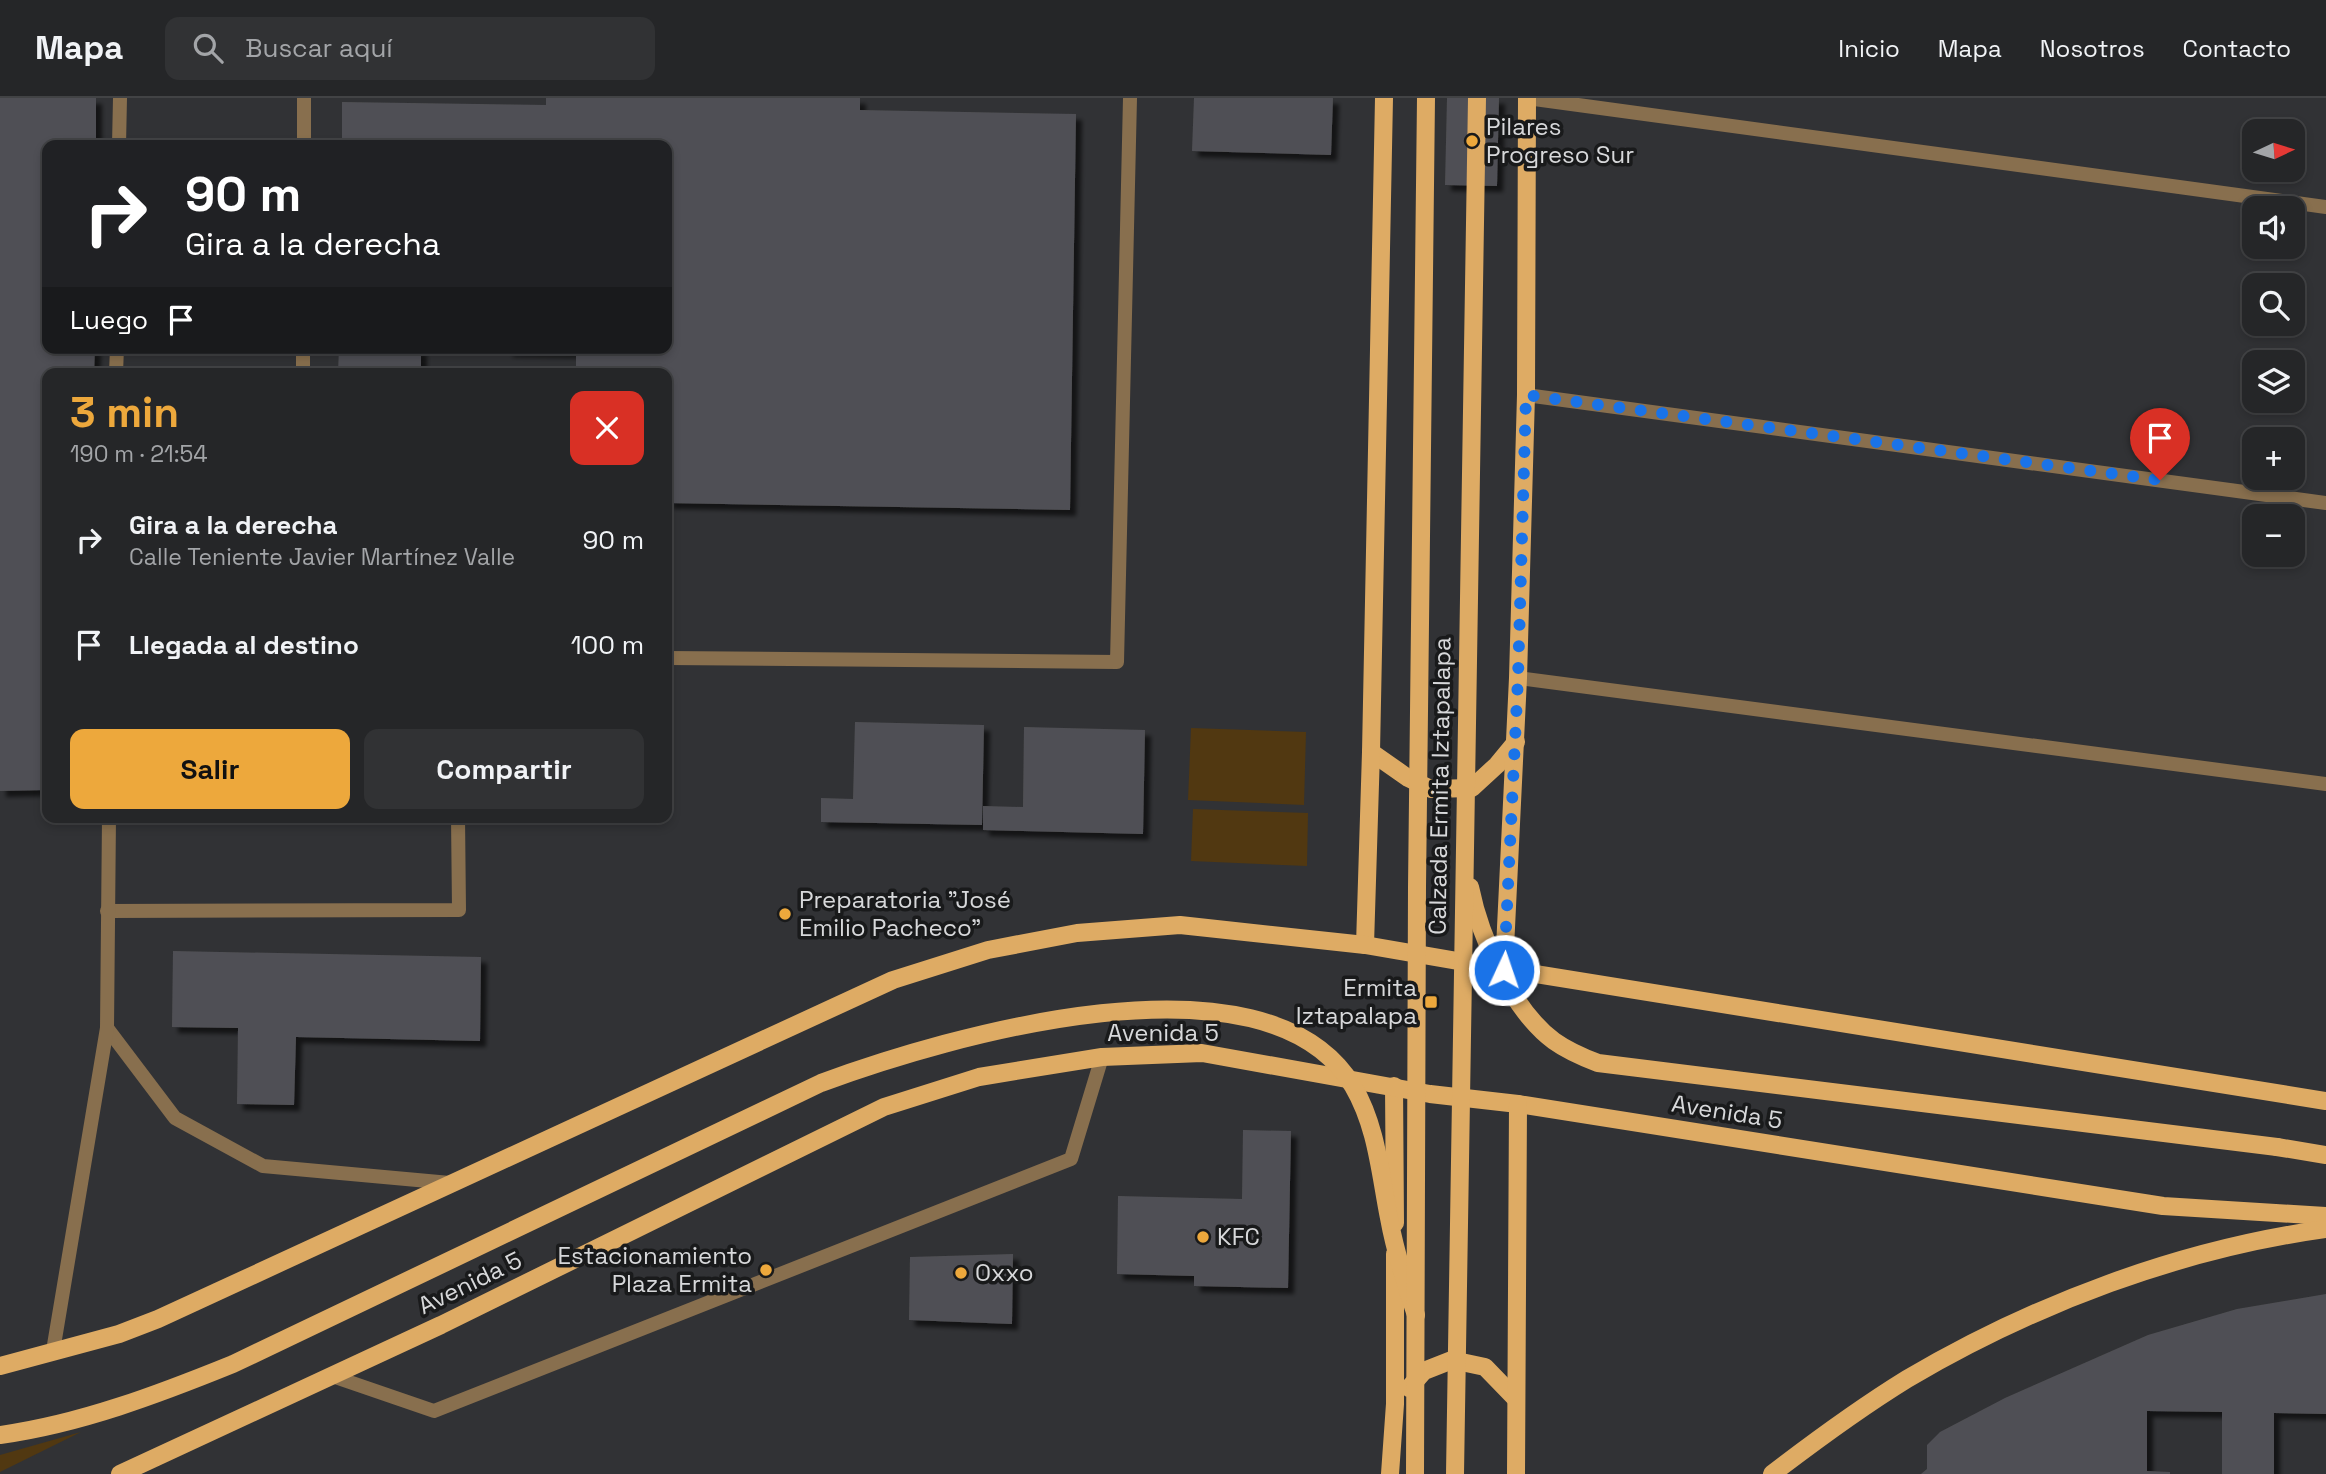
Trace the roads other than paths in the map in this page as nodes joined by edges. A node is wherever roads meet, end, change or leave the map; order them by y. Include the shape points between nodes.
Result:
1 (120, 98) edge
2 (304, 98) edge
3 (1130, 98) edge
4 (1384, 98) edge
5 (1426, 98) edge
6 (1477, 98) edge
7 (1527, 98) edge
8 (119, 140) edge
9 (304, 140) edge
10 (2326, 207) edge
11 (1526, 395) junction
12 (2326, 503) edge
13 (672, 658) edge
14 (1518, 678) junction
15 (1516, 742) junction
16 (1371, 752) junction
17 (2326, 784) edge
18 (109, 823) edge
19 (458, 823) edge
20 (1463, 838) junction
21 (107, 911) junction
22 (1365, 945) junction
23 (1504, 970) junction
24 (107, 1028) junction
25 (1102, 1057) junction
26 (1394, 1086) junction
27 (2326, 1101) edge
28 (1518, 1104) junction
29 (2326, 1155) edge
30 (450, 1183) junction
31 (2326, 1216) edge
32 (2326, 1229) edge
33 (1416, 1315) junction
34 (53, 1351) junction
35 (0, 1366) edge
36 (332, 1376) junction
37 (1516, 1399) junction
38 (1395, 1404) junction
39 (0, 1435) edge
40 (120, 1474) edge
41 (1390, 1474) edge
42 (1415, 1474) edge
43 (1455, 1474) edge
44 (1516, 1474) edge
45 (1772, 1474) edge

1 - 8 street
2 - 9 street
3 - 13 street via 1118,662
4 - 16 main road
5 - 33 main road, Calzada Ermita Iztapalapa, bridge
6 - 20 main road, Calzada Ermita Iztapalapa, bridge
7 - 10 street
7 - 11 main road
11 - 12 street
11 - 14 main road
14 - 15 main road
14 - 17 street
15 - 16 main road via 1472,788 1431,789
15 - 23 main road
16 - 22 main road
18 - 21 street
19 - 21 street via 459,910
20 - 29 main road, bridge via 1475,913 1506,982 1553,1041 1598,1063
20 - 43 main road, Calzada Ermita Iztapalapa, bridge
21 - 24 street
22 - 23 main road
22 - 30 main road via 1180,925 1077,933 984,950 893,980
23 - 27 main road
24 - 30 street via 175,1118 263,1166
24 - 34 street
25 - 26 main road, Avenida 5 via 1202,1053
25 - 36 main road, Avenida 5 via 979,1077 884,1107
25 - 36 street via 1071,1159 435,1411
26 - 28 main road, Avenida 5
26 - 38 main road
28 - 31 main road, Avenida 5 via 2163,1206
28 - 37 main road
30 - 34 main road via 158,1319
32 - 45 main road via 2219,1250 2058,1303 1907,1379
33 - 39 main road, bridge via 1392,1231 1373,1129 1352,1084 1317,1046 1269,1022 1226,1014 1095,1013 988,1033 877,1062 821,1083 233,1364 141,1399
33 - 42 main road, Calzada Ermita Iztapalapa, bridge
34 - 35 main road
36 - 40 main road, Avenida 5
37 - 38 main road via 1485,1367 1452,1360 1424,1371
37 - 44 main road
38 - 41 main road

